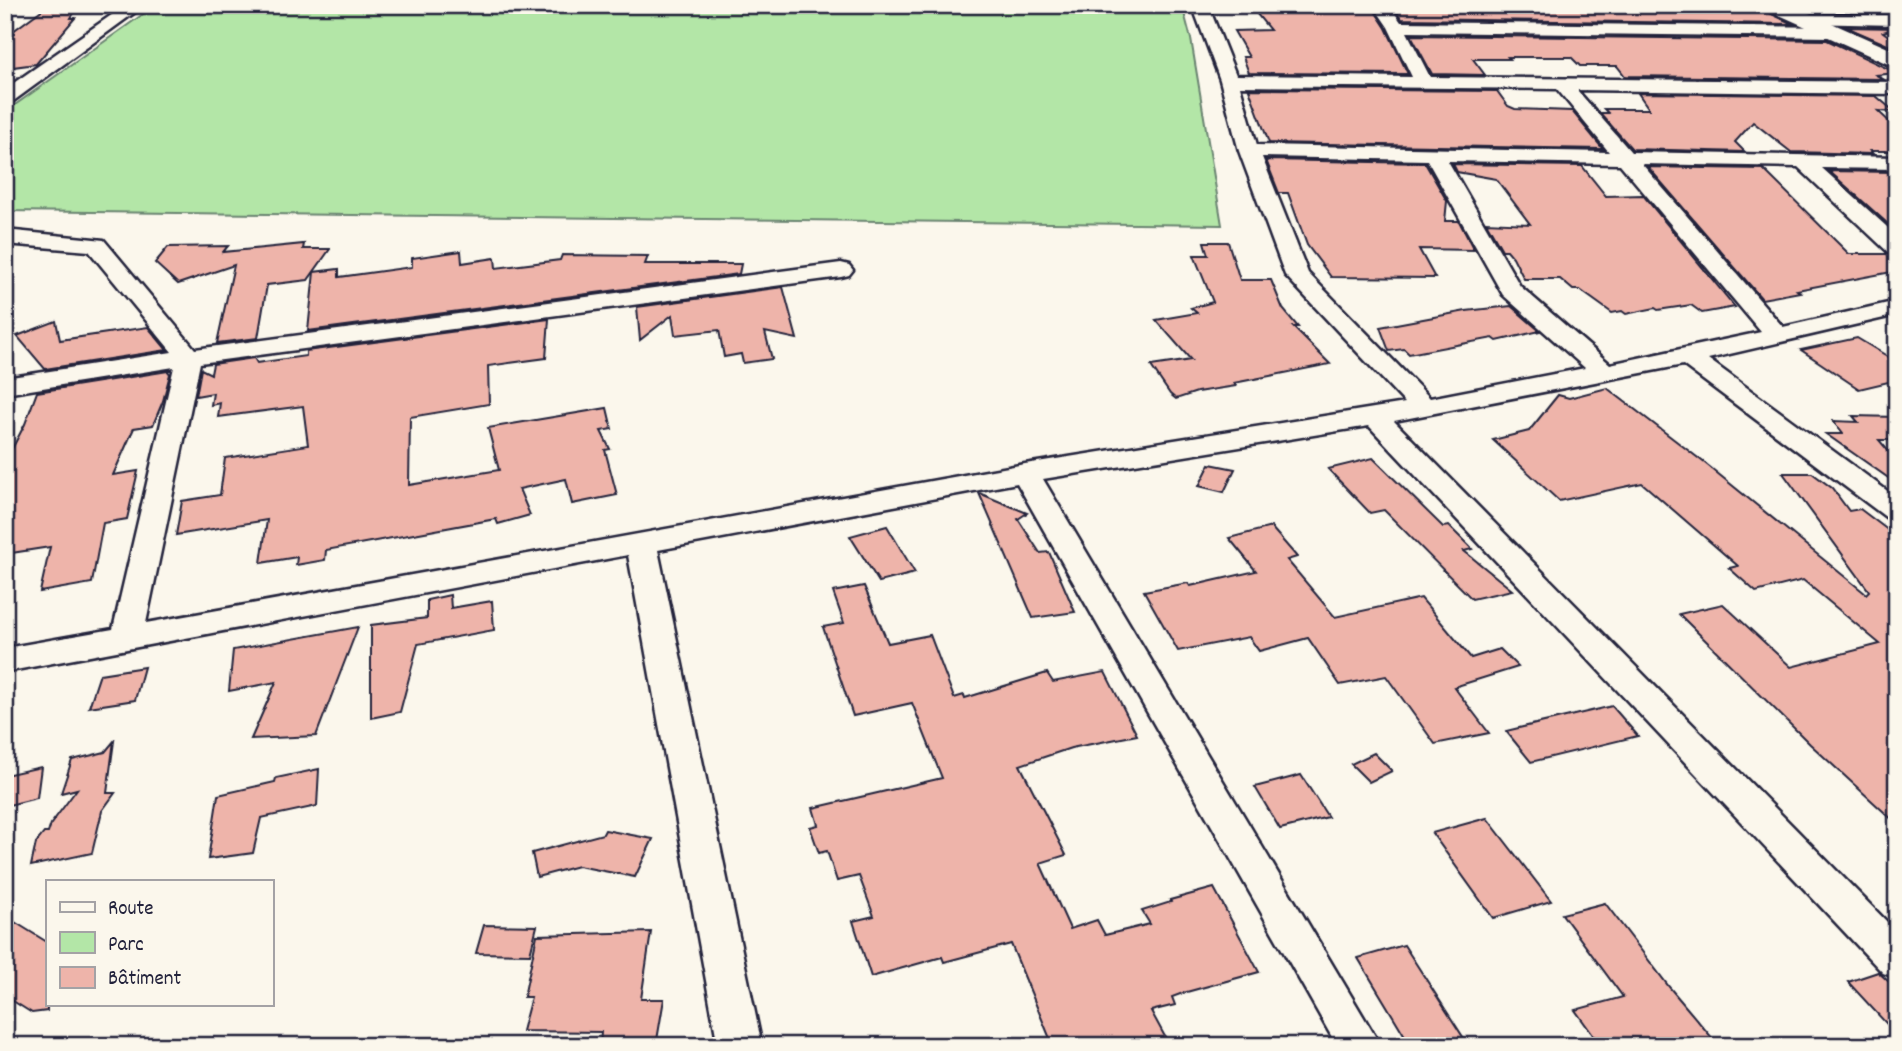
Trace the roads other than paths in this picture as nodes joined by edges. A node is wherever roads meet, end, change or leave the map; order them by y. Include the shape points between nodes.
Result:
1 (137, 5) edge
2 (1200, 5) edge
3 (1381, 5) edge
4 (1773, 5) edge
5 (1804, 19) junction
6 (1897, 20) edge
7 (1396, 27) junction
8 (1832, 32) junction
9 (1897, 61) edge
10 (1229, 80) junction
11 (1424, 83) junction
12 (1562, 85) junction
13 (1897, 88) edge
14 (5, 98) edge
15 (1249, 150) junction
16 (1434, 154) junction
17 (1625, 158) junction
18 (1803, 161) junction
19 (1897, 163) edge
20 (5, 237) edge
21 (1897, 248) edge
22 (841, 270) dead end
23 (1897, 308) edge
24 (1779, 337) junction
25 (1688, 356) junction
26 (189, 358) junction
27 (1605, 373) junction
28 (5, 386) edge
29 (1423, 406) junction
30 (1374, 417) junction
31 (1025, 473) junction
32 (1897, 512) edge
33 (641, 543) junction
34 (127, 638) junction
35 (5, 660) edge
36 (1897, 960) edge
37 (740, 1046) edge
38 (1360, 1046) edge

1 - 14 street
2 - 10 street
3 - 7 street
4 - 5 street
5 - 6 street
5 - 8 street
7 - 8 street
7 - 11 street
8 - 9 street
10 - 11 street
10 - 15 street
11 - 12 street
12 - 13 street
12 - 17 street
15 - 16 street
15 - 29 street via 1297,275
16 - 17 street
16 - 27 street via 1511,290
17 - 18 street
17 - 24 street
18 - 19 street
18 - 21 street
20 - 26 street via 96,245
22 - 26 street
23 - 24 street
24 - 25 street
25 - 27 street
25 - 32 street
26 - 28 street
26 - 34 street
27 - 29 street
29 - 30 street
30 - 31 street
30 - 36 street
31 - 33 street
31 - 38 street
33 - 34 street
33 - 37 street
34 - 35 street

